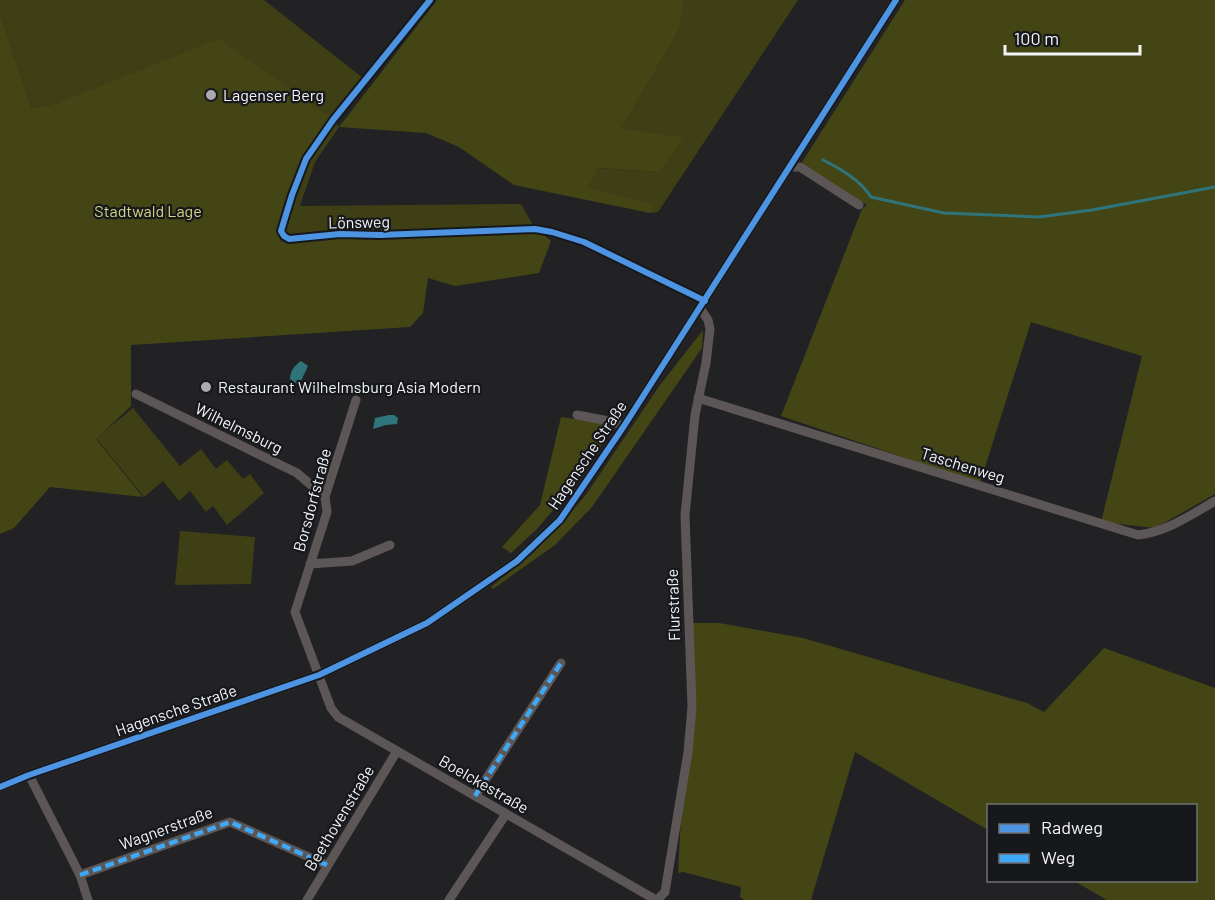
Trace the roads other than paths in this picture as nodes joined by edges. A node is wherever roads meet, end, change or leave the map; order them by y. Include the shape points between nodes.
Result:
1 (430, 0) edge
2 (897, 0) edge
3 (790, 167) junction
4 (859, 205) dead end
5 (702, 304) junction
6 (136, 394) dead end
7 (698, 398) junction
8 (356, 400) dead end
9 (577, 415) dead end
10 (624, 426) junction
11 (325, 497) junction
12 (1215, 501) edge
13 (390, 545) dead end
14 (310, 564) junction
15 (561, 663) dead end
16 (320, 675) junction
17 (397, 751) junction
18 (29, 775) junction
19 (0, 786) edge
20 (475, 796) junction
21 (506, 814) junction
22 (327, 865) junction
23 (80, 875) junction
24 (88, 900) edge
25 (307, 900) edge
26 (448, 900) edge
27 (656, 900) edge

1 - 5 street, Lönsweg via 306,159 281,231 284,236 535,229 584,242
2 - 3 street, Hagensche Straße
3 - 4 street via 800,167
3 - 5 street, Hagensche Straße
5 - 7 street, Flurstraße via 710,329
5 - 10 street, Hagensche Straße
6 - 11 street, Wilhelmsburg via 297,472
7 - 12 street, Taschenweg via 1138,535 1179,521
7 - 27 street, Flurstraße via 685,515 692,707 665,892
8 - 11 street, Borsdorfstraße
9 - 10 street
10 - 16 street, Hagensche Straße via 560,520 517,561 427,623
11 - 14 street, Borsdorfstraße via 327,512
13 - 14 street via 352,561
14 - 16 street, Borsdorfstraße via 295,612
15 - 20 street
16 - 17 street, Boelckestraße via 333,713
16 - 18 street, Hagensche Straße
17 - 20 street, Boelckestraße
17 - 22 street, Beethovenstraße
18 - 19 street, Hagensche Straße
18 - 23 street
20 - 21 street, Boelckestraße
21 - 26 street
21 - 27 street, Boelckestraße
22 - 23 street, Wagnerstraße via 230,822
22 - 25 street, Beethovenstraße
23 - 24 street

